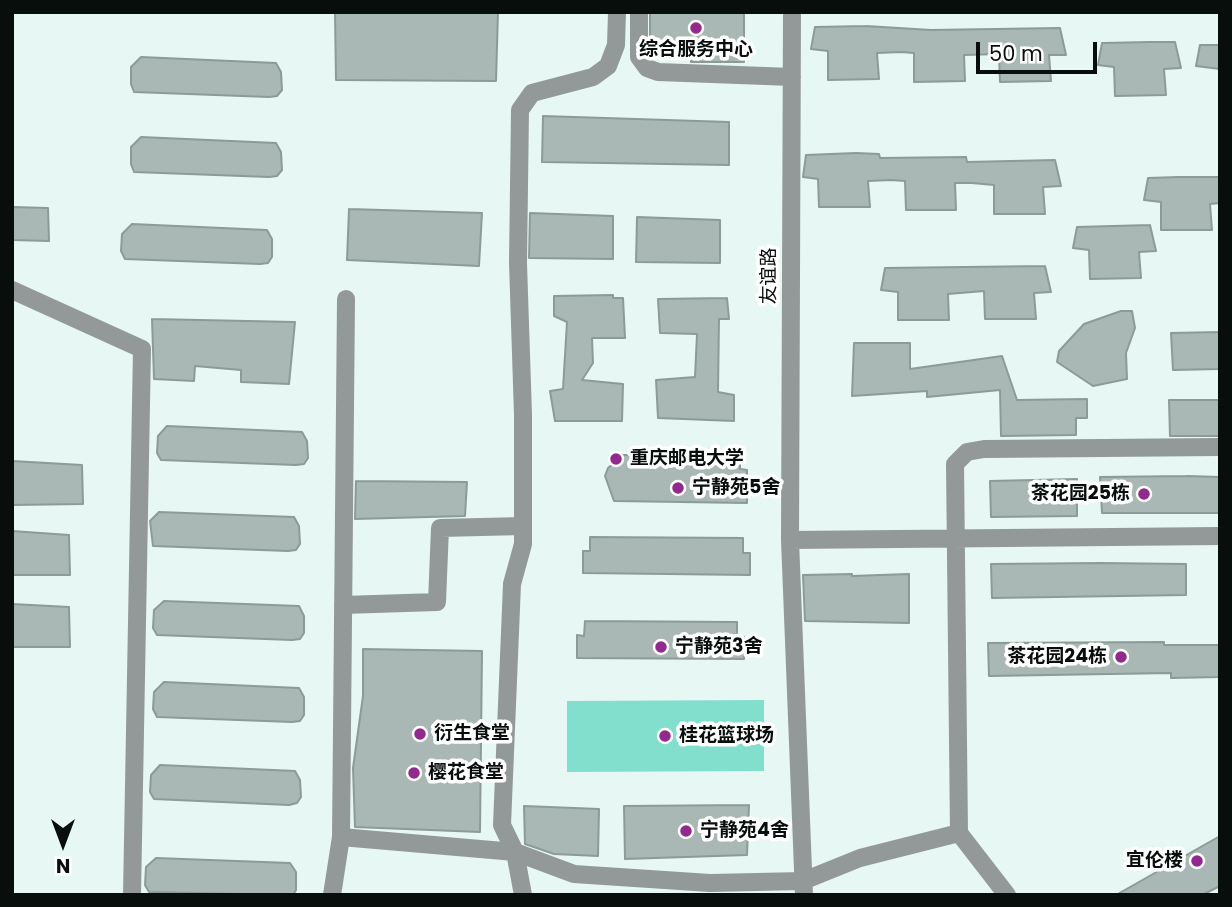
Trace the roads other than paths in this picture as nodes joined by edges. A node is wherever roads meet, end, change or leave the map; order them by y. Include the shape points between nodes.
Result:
1 (617, 12) edge
2 (639, 12) edge
3 (792, 12) edge
4 (792, 77) junction
5 (12, 290) edge
6 (345, 299) dead end
7 (1220, 447) edge
8 (523, 526) junction
9 (1220, 536) edge
10 (790, 540) junction
11 (955, 540) junction
12 (343, 605) junction
13 (959, 833) junction
14 (341, 837) junction
15 (515, 852) junction
16 (804, 888) edge
17 (132, 895) edge
18 (332, 895) edge
19 (523, 895) edge
20 (1007, 895) edge

1 - 8 street via 616,46 608,66 593,77 533,93 520,110 517,264
2 - 4 street via 639,57 647,68
3 - 4 street, 友谊路
4 - 10 street, 友谊路
5 - 17 street via 142,349
6 - 12 street
7 - 11 street via 967,452 955,464
8 - 12 street via 440,528 437,603
8 - 15 street via 512,584 502,825
9 - 11 street
10 - 11 street
10 - 16 street, 友谊路
11 - 13 street
12 - 14 street
13 - 16 street via 860,858
13 - 20 street
14 - 15 street
14 - 18 street
15 - 16 street via 574,874
15 - 19 street

